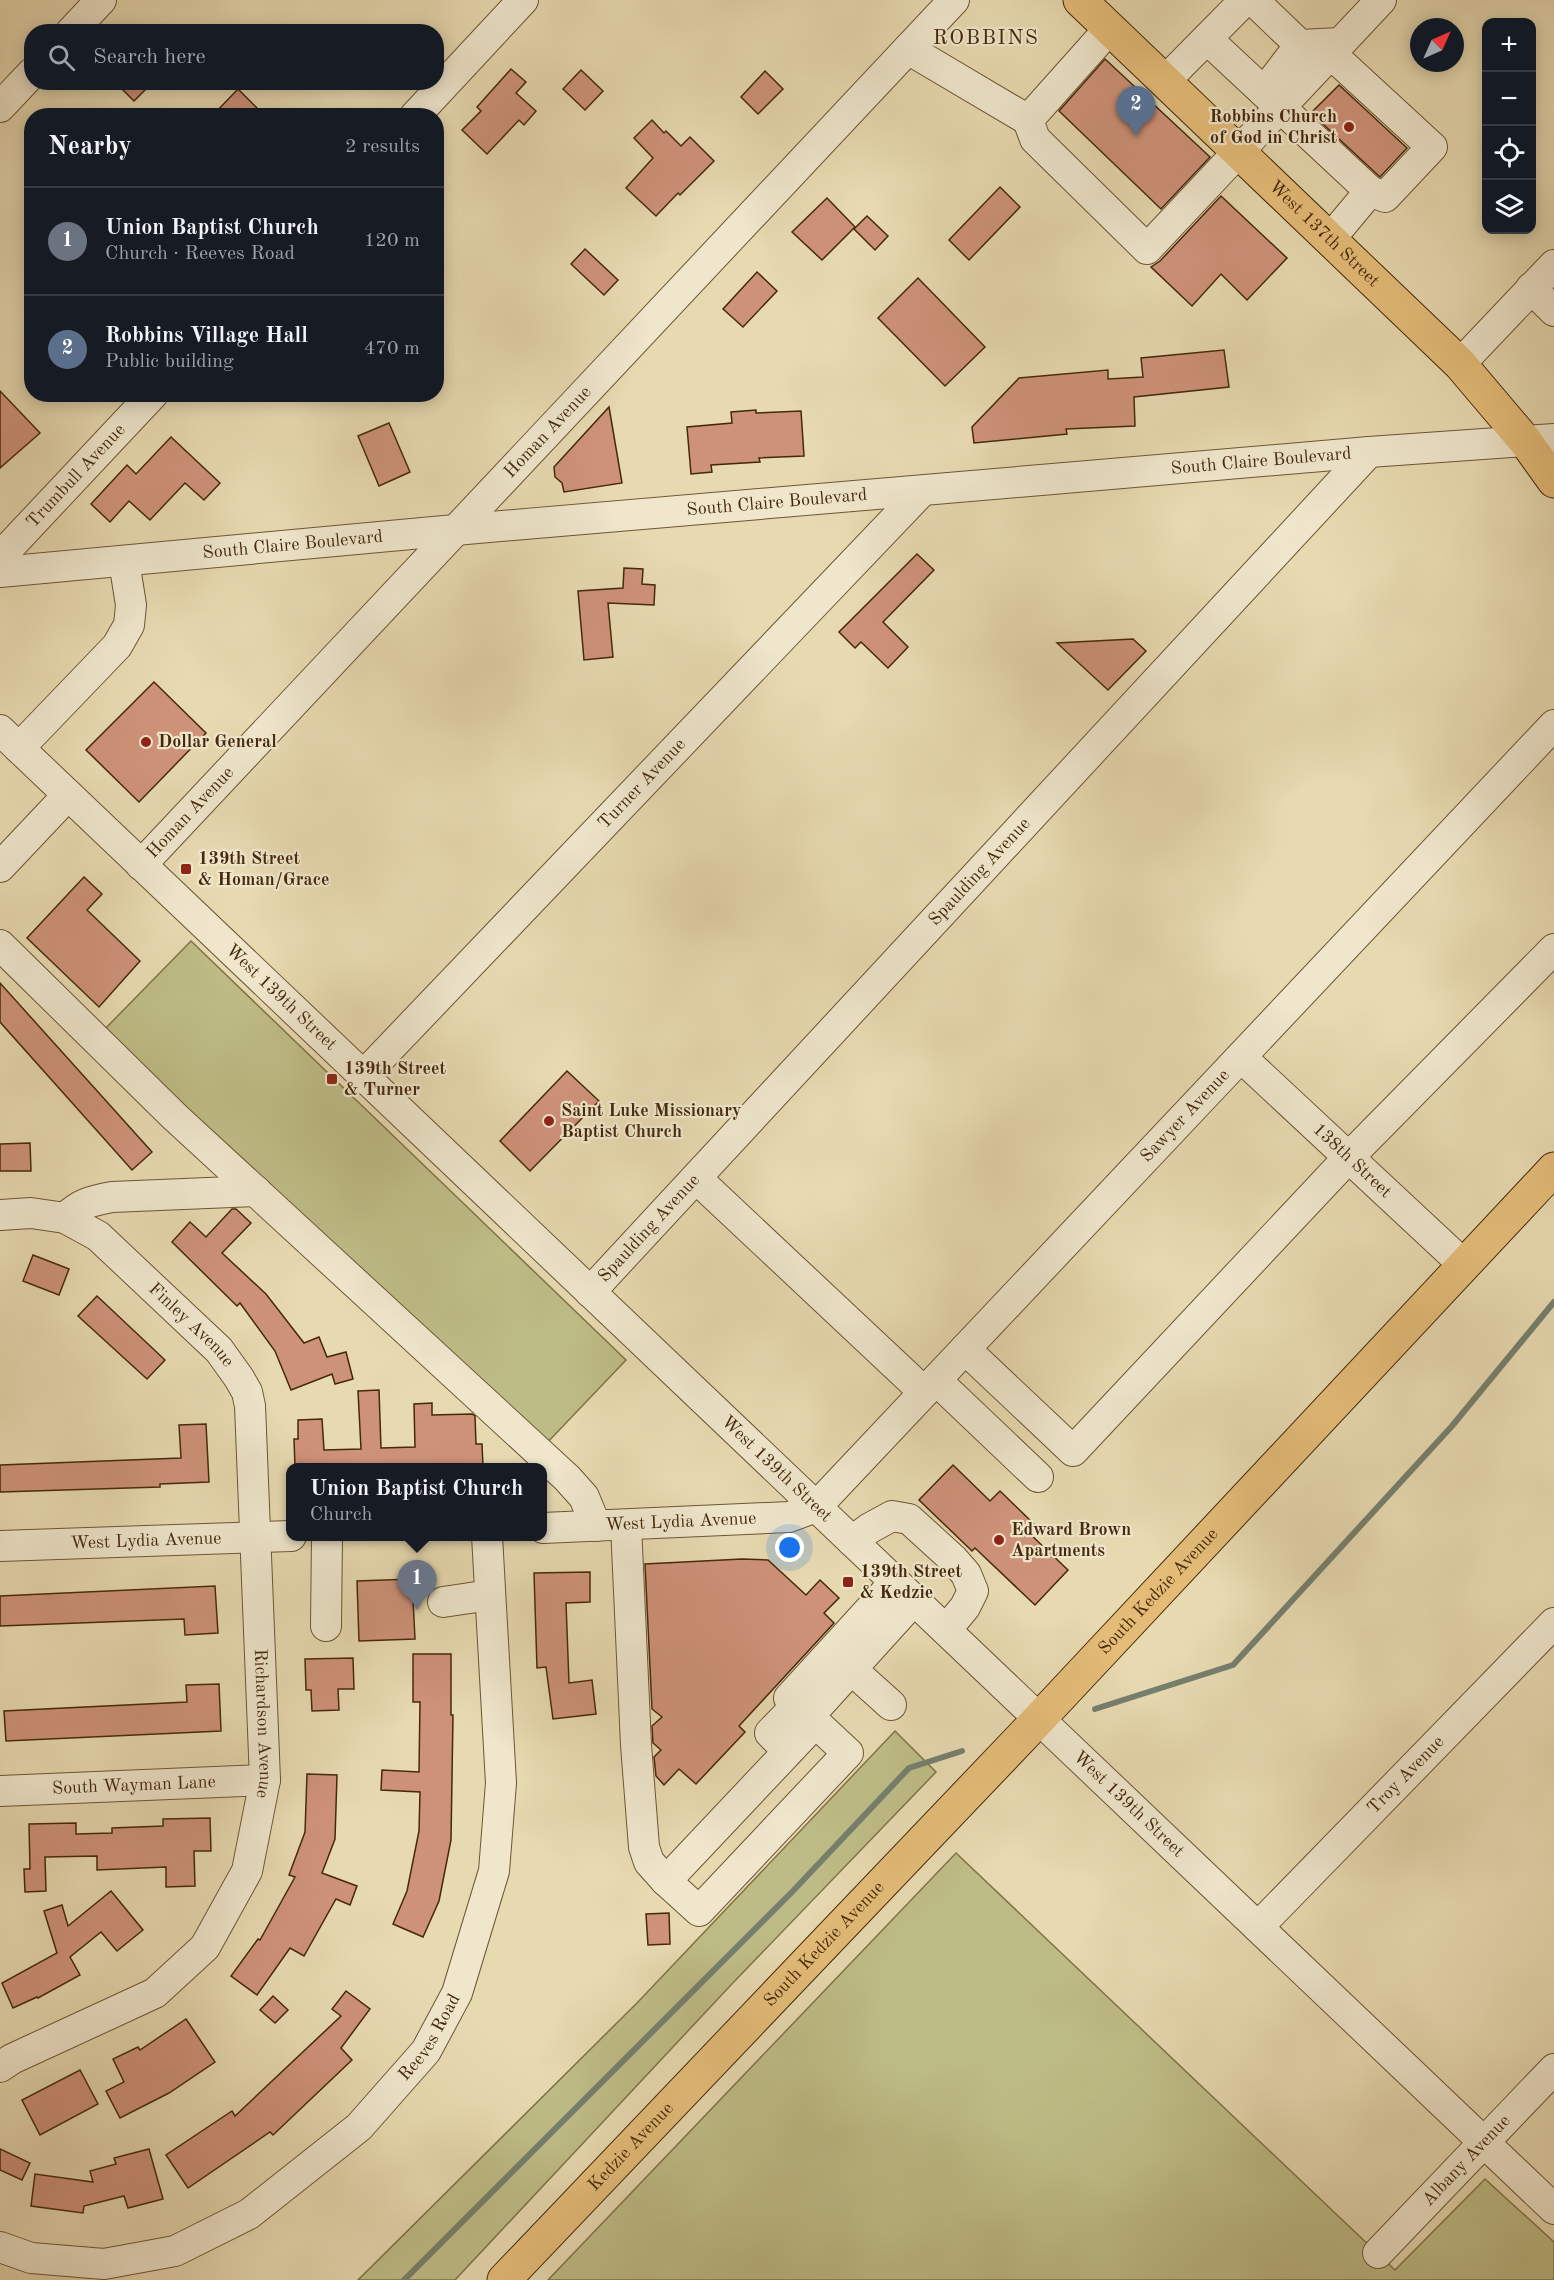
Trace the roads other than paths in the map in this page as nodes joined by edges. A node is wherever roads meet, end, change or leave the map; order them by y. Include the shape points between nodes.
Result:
1 (101, 0) edge
2 (524, 0) edge
3 (954, 0) edge
4 (1080, 0) edge
5 (1245, 0) edge
6 (1253, 0) edge
7 (1381, 0) edge
8 (78, 24) edge
9 (1110, 28) junction
10 (1207, 39) junction
11 (1300, 45) junction
12 (1335, 48) junction
13 (908, 49) junction
14 (1165, 81) junction
15 (24, 82) edge
16 (444, 85) edge
17 (439, 90) edge
18 (1272, 99) junction
19 (0, 107) edge
20 (423, 108) edge
21 (1028, 120) junction
22 (1238, 151) junction
23 (1370, 191) junction
24 (1330, 239) junction
25 (1554, 265) edge
26 (1531, 288) junction
27 (1554, 310) edge
28 (1460, 364) junction
29 (145, 402) edge
30 (1540, 440) edge
31 (1368, 452) junction
32 (1554, 481) edge
33 (922, 491) junction
34 (455, 530) junction
35 (0, 557) edge
36 (124, 561) junction
37 (0, 572) edge
38 (1554, 725) edge
39 (10, 739) edge
40 (68, 795) junction
41 (141, 865) junction
42 (0, 867) edge
43 (0, 945) edge
44 (1554, 949) edge
45 (1241, 1057) junction
46 (363, 1076) junction
47 (1348, 1157) junction
48 (219, 1158) junction
49 (1554, 1169) edge
50 (696, 1178) junction
51 (256, 1191) junction
52 (180, 1194) junction
53 (0, 1215) edge
54 (65, 1218) junction
55 (1464, 1265) junction
56 (590, 1292) junction
57 (965, 1349) junction
58 (930, 1386) junction
59 (1038, 1477) dead end
60 (816, 1507) junction
61 (626, 1525) junction
62 (596, 1526) junction
63 (547, 1528) edge
64 (256, 1536) junction
65 (286, 1536) edge
66 (327, 1541) edge
67 (487, 1541) edge
68 (852, 1541) junction
69 (0, 1546) edge
70 (904, 1591) junction
71 (490, 1595) junction
72 (443, 1602) dead end
73 (1554, 1623) edge
74 (326, 1626) dead end
75 (946, 1630) junction
76 (851, 1669) junction
77 (891, 1705) dead end
78 (803, 1710) junction
79 (1039, 1719) junction
80 (266, 1780) junction
81 (0, 1791) edge
82 (666, 1881) junction
83 (1258, 1927) junction
84 (758, 2012) joint
85 (0, 2067) edge
86 (1554, 2069) edge
87 (1484, 2142) junction
88 (1554, 2209) edge
89 (0, 2247) edge
90 (1378, 2253) dead end
91 (504, 2280) edge

1 - 8 street
2 - 16 street
3 - 13 street, Homan Avenue
4 - 9 main road, West 137th Street
5 - 10 street
6 - 11 street
7 - 12 street
9 - 14 main road, West 137th Street
9 - 21 street
10 - 14 street
10 - 18 street
11 - 12 street
11 - 18 street
12 - 18 street
12 - 23 street via 1432,147 1385,197
13 - 21 street
13 - 34 street, Homan Avenue
14 - 22 main road, West 137th Street
15 - 19 street
17 - 20 street
18 - 22 street
18 - 23 street
21 - 22 street via 1035,139 1147,249
22 - 24 main road, West 137th Street
23 - 24 street
24 - 28 main road, West 137th Street
25 - 26 street
26 - 27 street
26 - 28 street
28 - 30 main road, West 137th Street
29 - 35 street, Trumbull Avenue
30 - 31 street, South Claire Boulevard
30 - 32 main road, West 137th Street
31 - 33 street, South Claire Boulevard
31 - 50 street, Spaulding Avenue
33 - 34 street, South Claire Boulevard
33 - 46 street, Turner Avenue
34 - 36 street, South Claire Boulevard
34 - 41 street, Homan Avenue
36 - 37 street, South Claire Boulevard
36 - 39 street via 131,605 129,625 117,646
38 - 45 street, Sawyer Avenue
39 - 40 street, West 139th Street
40 - 41 street, West 139th Street
40 - 42 street
41 - 46 street, West 139th Street
43 - 48 street
44 - 47 street
45 - 47 street, 138th Street
45 - 57 street, Sawyer Avenue
46 - 56 street, West 139th Street
47 - 55 street, 138th Street
47 - 57 street via 1073,1450
48 - 51 street
48 - 52 street
49 - 55 main road, South Kedzie Avenue
50 - 56 street, Spaulding Avenue
50 - 58 street
51 - 52 street
51 - 62 street via 567,1478 584,1497
52 - 54 street via 92,1201 76,1207
53 - 54 street, Finley Avenue via 31,1213
54 - 64 street, Finley Avenue via 98,1236 219,1350 239,1378 250,1406
55 - 79 main road, South Kedzie Avenue
56 - 60 street, West 139th Street
57 - 58 street, Sawyer Avenue
58 - 59 street
58 - 60 street, Sawyer Avenue
60 - 61 street, West Lydia Avenue via 789,1517
60 - 68 street, West 139th Street
61 - 62 street, West Lydia Avenue
61 - 82 street via 644,1846 649,1862
62 - 63 street, West Lydia Avenue
64 - 65 street, West Lydia Avenue
64 - 69 street, West Lydia Avenue
64 - 80 street, Richardson Avenue
66 - 74 street
67 - 71 street, Reeves Road
68 - 70 street, West 139th Street
68 - 75 street via 892,1516 909,1519 953,1558 973,1591
70 - 75 street, West 139th Street
70 - 76 street
70 - 78 street
71 - 72 street
71 - 89 street, Reeves Road via 501,1783 494,1871 457,1993 426,2052 359,2127 249,2214 175,2251 104,2264 31,2258
73 - 83 street, Troy Avenue
75 - 79 street, West 139th Street
76 - 77 street
76 - 78 street
78 - 82 street via 788,1751
78 - 82 street via 848,1753 699,1911
79 - 83 street, West 139th Street
79 - 84 main road, South Kedzie Avenue
80 - 81 street, South Wayman Lane
80 - 85 street, Richardson Avenue via 247,1871 205,1947 155,1993
83 - 87 street, West 139th Street
84 - 91 main road, Kedzie Avenue
86 - 87 street, Albany Avenue
87 - 88 street, West 139th Street
87 - 90 street, Albany Avenue

